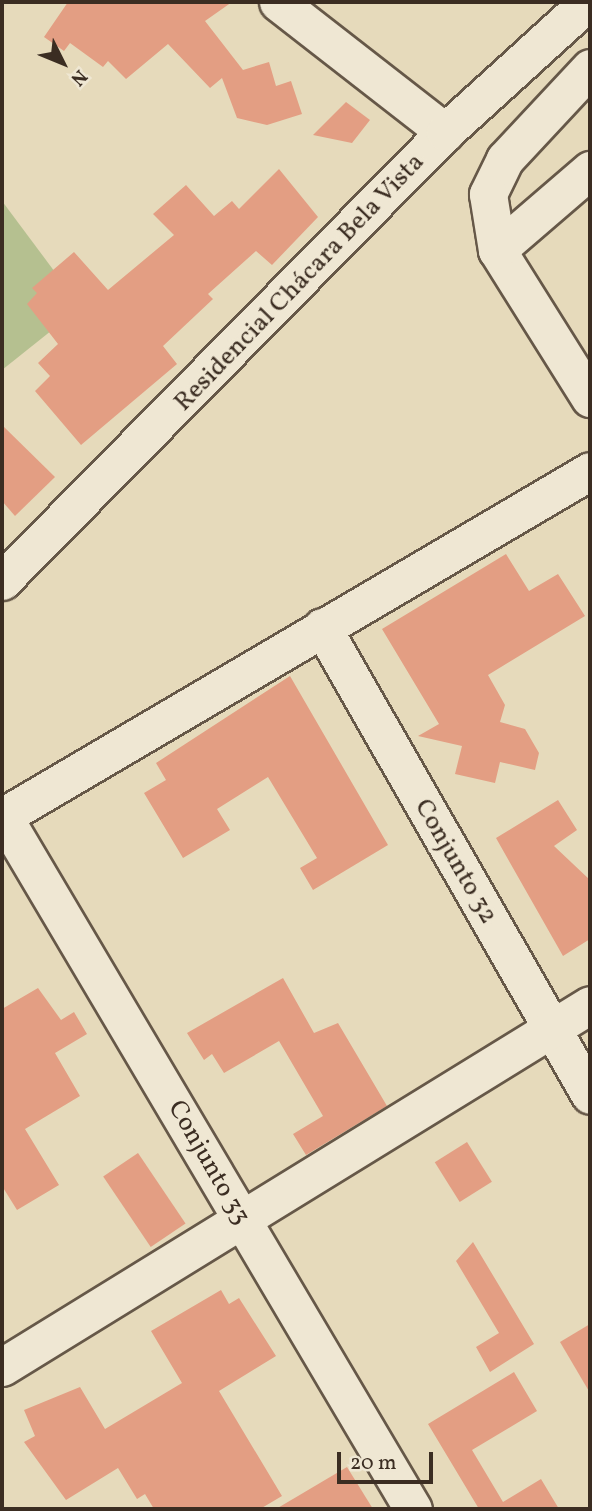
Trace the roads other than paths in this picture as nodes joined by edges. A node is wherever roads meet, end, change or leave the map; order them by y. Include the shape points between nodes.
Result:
1 (278, 2) edge
2 (588, 2) edge
3 (590, 68) edge
4 (445, 132) junction
5 (590, 170) edge
6 (497, 250) junction
7 (590, 398) edge
8 (590, 471) edge
9 (2, 581) edge
10 (321, 628) junction
11 (3, 817) edge
12 (590, 1005) edge
13 (551, 1029) junction
14 (590, 1095) edge
15 (241, 1220) junction
16 (2, 1367) edge
17 (414, 1509) edge

1 - 4 street, Residencial Chácara Bela Vista
2 - 4 street
3 - 6 street via 505,159 488,194
4 - 9 street, Residencial Chácara Bela Vista
5 - 6 street
6 - 7 street
8 - 10 street
10 - 11 street
10 - 13 street, Conjunto 32
11 - 15 street, Conjunto 33
12 - 13 street
13 - 14 street, Conjunto 32
13 - 15 street
15 - 16 street
15 - 17 street, Conjunto 33

